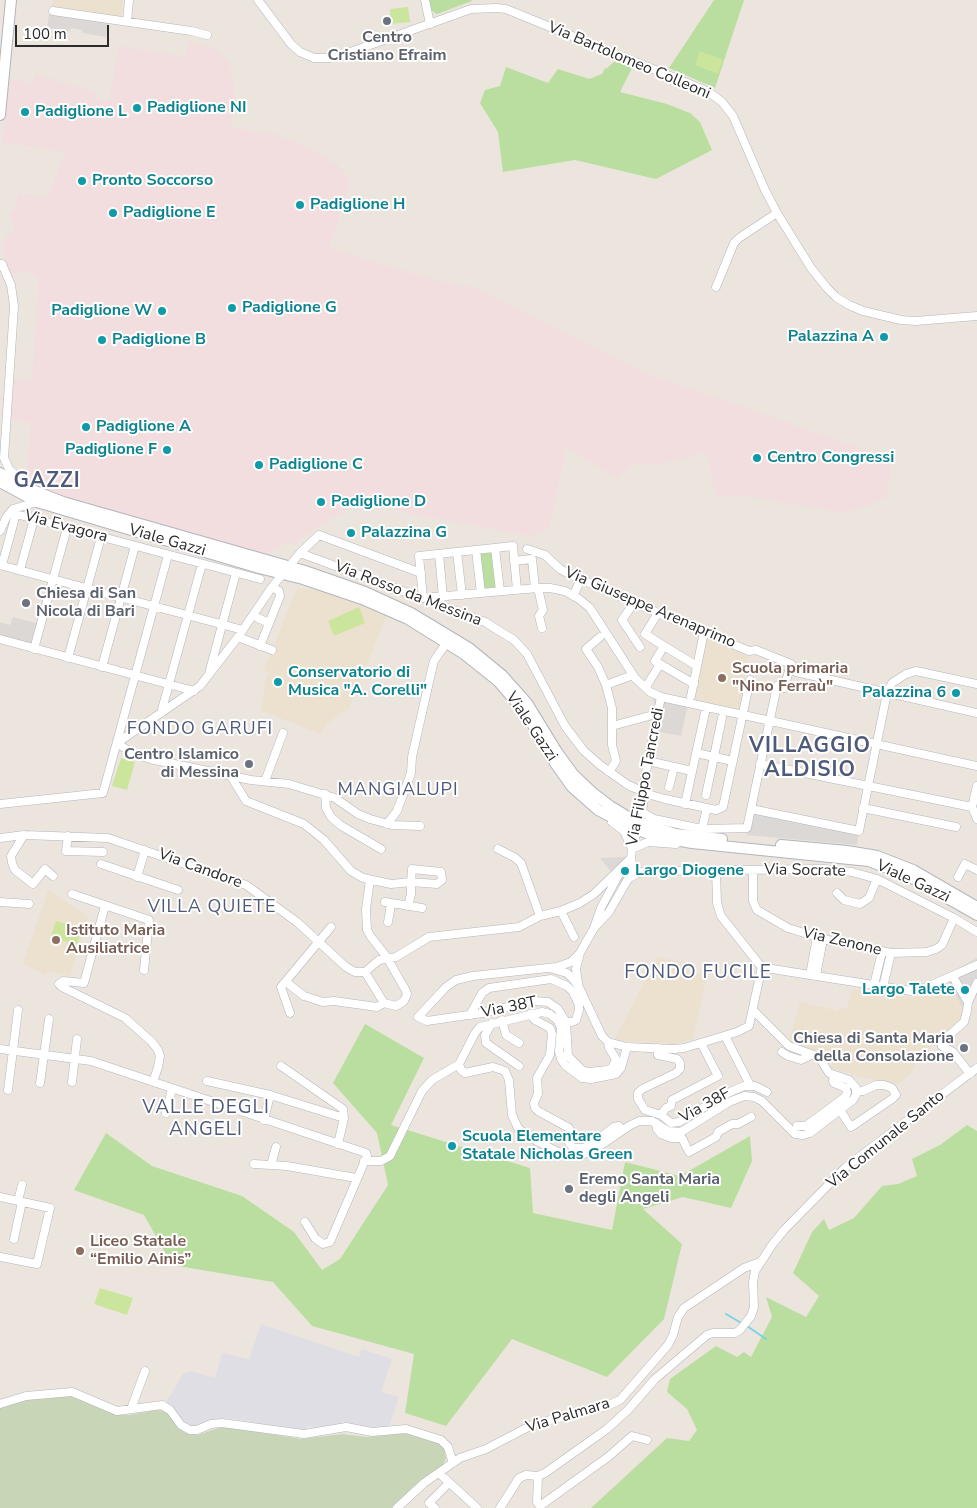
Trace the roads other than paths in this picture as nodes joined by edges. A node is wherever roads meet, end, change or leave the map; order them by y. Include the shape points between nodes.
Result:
1 (12, 0) edge
2 (129, 0) edge
3 (258, 0) edge
4 (425, 0) edge
5 (486, 0) edge
6 (506, 9) junction
7 (53, 12) dead end
8 (127, 22) junction
9 (430, 24) junction
10 (207, 35) dead end
11 (0, 115) edge
12 (777, 214) junction
13 (1, 262) edge
14 (716, 287) dead end
15 (977, 316) edge
16 (2, 451) edge
17 (0, 473) edge
18 (0, 482) edge
19 (33, 491) junction
20 (38, 502) junction
21 (34, 519) junction
22 (67, 528) junction
23 (0, 531) edge
24 (101, 537) junction
25 (135, 546) junction
26 (495, 548) junction
27 (527, 549) dead end
28 (476, 550) junction
29 (457, 552) junction
30 (300, 553) junction
31 (439, 554) junction
32 (168, 555) junction
33 (514, 561) junction
34 (202, 564) junction
35 (1, 565) edge
36 (20, 570) junction
37 (285, 570) junction
38 (236, 573) junction
39 (421, 573) junction
40 (53, 579) junction
41 (581, 579) junction
42 (260, 580) dead end
43 (272, 587) junction
44 (87, 588) junction
45 (536, 588) junction
46 (517, 590) junction
47 (500, 591) junction
48 (481, 593) junction
49 (462, 595) junction
50 (573, 596) junction
51 (121, 597) junction
52 (443, 597) junction
53 (426, 598) junction
54 (634, 603) junction
55 (154, 606) junction
56 (658, 613) junction
57 (188, 615) junction
58 (258, 618) dead end
59 (269, 623) junction
60 (222, 624) junction
61 (542, 628) dead end
62 (704, 632) junction
63 (240, 633) junction
64 (600, 637) dead end
65 (0, 639) edge
66 (447, 642) junction
67 (260, 646) junction
68 (664, 646) junction
69 (640, 647) dead end
70 (34, 649) junction
71 (272, 650) dead end
72 (68, 658) junction
73 (660, 664) junction
74 (791, 664) junction
75 (698, 666) junction
76 (102, 667) junction
77 (633, 674) junction
78 (208, 675) junction
79 (135, 676) junction
80 (750, 680) dead end
81 (694, 684) junction
82 (977, 684) edge
83 (169, 685) junction
84 (606, 686) junction
85 (646, 687) junction
86 (194, 692) junction
87 (887, 692) junction
88 (691, 696) dead end
89 (661, 697) junction
90 (706, 708) junction
91 (161, 713) junction
92 (977, 713) edge
93 (649, 716) dead end
94 (742, 716) junction
95 (722, 718) dead end
96 (769, 722) junction
97 (612, 726) junction
98 (283, 733) dead end
99 (117, 743) junction
100 (876, 745) junction
101 (557, 752) junction
102 (696, 753) junction
103 (714, 757) junction
104 (648, 761) junction
105 (732, 761) junction
106 (760, 764) junction
107 (977, 766) edge
108 (674, 767) junction
109 (692, 770) junction
110 (609, 772) junction
111 (230, 775) junction
112 (265, 781) junction
113 (868, 786) junction
114 (977, 786) edge
115 (669, 787) dead end
116 (642, 792) junction
117 (325, 794) junction
118 (706, 795) dead end
119 (644, 802) junction
120 (0, 804) edge
121 (685, 804) junction
122 (707, 808) junction
123 (863, 808) junction
124 (972, 808) junction
125 (751, 809) junction
126 (642, 812) junction
127 (606, 815) junction
128 (977, 819) edge
129 (387, 824) junction
130 (420, 826) dead end
131 (638, 826) junction
132 (956, 827) dead end
133 (656, 828) junction
134 (702, 829) junction
135 (24, 836) junction
136 (68, 836) junction
137 (0, 838) edge
138 (692, 844) junction
139 (498, 848) dead end
140 (381, 849) dead end
141 (145, 850) junction
142 (102, 852) dead end
143 (632, 854) junction
144 (101, 864) dead end
145 (716, 870) junction
146 (753, 870) junction
147 (977, 870) edge
148 (626, 872) junction
149 (53, 876) dead end
150 (137, 877) junction
151 (958, 877) dead end
152 (877, 879) junction
153 (370, 880) junction
154 (411, 882) junction
155 (178, 890) dead end
156 (837, 893) dead end
157 (72, 894) dead end
158 (0, 902) edge
159 (30, 904) dead end
160 (104, 906) junction
161 (408, 906) junction
162 (977, 907) edge
163 (422, 908) dead end
164 (561, 911) junction
165 (977, 915) edge
166 (540, 916) junction
167 (954, 918) junction
168 (388, 922) dead end
169 (331, 927) dead end
170 (977, 932) edge
171 (574, 937) dead end
172 (820, 938) junction
173 (318, 942) junction
174 (882, 952) junction
175 (580, 953) junction
176 (890, 953) junction
177 (388, 959) junction
178 (977, 964) edge
179 (762, 966) junction
180 (548, 968) junction
181 (144, 970) dead end
182 (365, 972) junction
183 (813, 976) junction
184 (950, 978) junction
185 (286, 982) junction
186 (977, 983) edge
187 (874, 985) junction
188 (579, 987) junction
189 (883, 987) junction
190 (968, 1002) junction
191 (384, 1003) junction
192 (18, 1010) dead end
193 (754, 1011) junction
194 (290, 1013) dead end
195 (530, 1014) junction
196 (470, 1015) junction
197 (49, 1018) dead end
198 (502, 1020) junction
199 (566, 1022) junction
200 (492, 1023) junction
201 (725, 1036) junction
202 (77, 1039) dead end
203 (608, 1042) junction
204 (519, 1043) dead end
205 (701, 1043) junction
206 (627, 1047) junction
207 (657, 1048) junction
208 (0, 1049) edge
209 (13, 1051) junction
210 (782, 1052) dead end
211 (44, 1055) junction
212 (812, 1055) junction
213 (75, 1059) junction
214 (459, 1064) junction
215 (281, 1066) dead end
216 (519, 1066) dead end
217 (977, 1068) edge
218 (970, 1074) junction
219 (834, 1076) junction
220 (207, 1081) dead end
221 (72, 1082) dead end
222 (153, 1082) junction
223 (40, 1083) dead end
224 (750, 1086) junction
225 (172, 1089) junction
226 (8, 1090) dead end
227 (766, 1092) dead end
228 (856, 1092) junction
229 (270, 1095) junction
230 (840, 1110) junction
231 (166, 1113) dead end
232 (662, 1116) junction
233 (751, 1117) dead end
234 (344, 1118) junction
235 (264, 1120) junction
236 (656, 1124) junction
237 (796, 1126) dead end
238 (623, 1130) junction
239 (338, 1144) junction
240 (276, 1147) dead end
241 (364, 1160) junction
242 (254, 1164) dead end
243 (271, 1165) junction
244 (356, 1178) junction
245 (22, 1185) dead end
246 (0, 1197) edge
247 (20, 1202) junction
248 (305, 1222) dead end
249 (14, 1239) dead end
250 (0, 1257) edge
251 (760, 1262) junction
252 (145, 1371) dead end
253 (0, 1404) edge
254 (131, 1409) junction
255 (647, 1440) dead end
256 (453, 1463) junction
257 (439, 1473) junction
258 (538, 1476) junction
259 (445, 1486) dead end
260 (397, 1508) edge
261 (435, 1508) edge
262 (477, 1508) edge
263 (500, 1508) edge

1 - 11 main road
2 - 8 street
3 - 9 street, Via Bartolomeo Colleoni via 295,48 319,58 342,55
4 - 9 street
5 - 6 street
6 - 9 street, Via Bartolomeo Colleoni via 471,9
6 - 12 street, Via Bartolomeo Colleoni via 716,97 733,116
7 - 8 street
8 - 10 street
12 - 14 street via 734,243
12 - 15 street, Via Bartolomeo Colleoni via 823,284 848,305 901,320
13 - 16 street via 11,285 14,306
16 - 19 street via 9,469
17 - 19 main road, Viale Gazzi
18 - 20 main road, Viale Gazzi
19 - 37 main road, Viale Gazzi
20 - 23 street via 13,509
20 - 37 main road, Viale Gazzi via 259,568
21 - 22 street, Via Evagora
21 - 35 street, Via Evagora via 16,514
21 - 36 street
22 - 24 street, Via Evagora
22 - 40 street
24 - 25 street, Via Evagora
24 - 44 street
25 - 32 street, Via Evagora
25 - 51 street
26 - 28 street
26 - 33 street via 513,546
26 - 47 street
27 - 41 street, Via Giuseppe Arenaprimo via 545,555 560,569
28 - 29 street
28 - 48 street
29 - 31 street
29 - 49 street
30 - 37 street
30 - 39 street via 319,535
30 - 53 street, Via Rosso da Messina
31 - 39 street via 419,556
31 - 52 street
32 - 34 street, Via Evagora
32 - 55 street
33 - 45 street via 532,559
33 - 46 street
34 - 38 street, Via Evagora
34 - 57 street
35 - 36 street
36 - 40 street
37 - 43 street
37 - 66 main road, Viale Gazzi via 376,604
37 - 101 main road, Viale Gazzi via 379,597 430,623 469,648 516,690
38 - 42 street, Via Evagora
38 - 60 street
39 - 53 street
40 - 44 street
40 - 70 street
41 - 50 street
41 - 54 street, Via Giuseppe Arenaprimo
43 - 59 street via 279,590 280,596
43 - 63 street
44 - 51 street
44 - 72 street
45 - 46 street
45 - 50 street via 558,589
45 - 61 street via 543,610 539,616
46 - 47 street
47 - 48 street
48 - 49 street
49 - 52 street
50 - 77 street via 594,614
51 - 55 street
51 - 76 street
52 - 53 street
53 - 110 street, Via Rosso da Messina via 493,626 520,646 574,739
54 - 56 street, Via Giuseppe Arenaprimo
54 - 69 street via 622,620
55 - 57 street
55 - 79 street
56 - 62 street, Via Giuseppe Arenaprimo
56 - 68 street via 645,634
57 - 60 street
57 - 83 street
58 - 59 street
59 - 67 street
60 - 63 street
60 - 78 street
62 - 74 street, Via Giuseppe Arenaprimo
62 - 75 street
63 - 67 street
63 - 78 street
64 - 84 street via 586,649
65 - 70 street
66 - 127 main road, Viale Gazzi via 505,688 527,716 566,780 586,801
66 - 129 street via 434,661 411,772 397,810
67 - 71 street
68 - 73 street via 655,661
68 - 75 street
70 - 72 street
72 - 76 street
73 - 81 street
73 - 85 street
74 - 87 street, Via Giuseppe Arenaprimo via 796,672
74 - 96 street via 784,688 776,686
75 - 81 street
76 - 79 street
77 - 84 street
77 - 85 street
78 - 86 street
79 - 83 street
79 - 99 street
80 - 94 street
81 - 88 street
82 - 87 street via 912,672 892,683
83 - 86 street
83 - 91 street
84 - 97 street via 612,708
85 - 89 street
86 - 91 street
87 - 92 street, Via Giuseppe Arenaprimo
87 - 100 street
89 - 90 street
89 - 104 street, Via Filippo Tancredi
90 - 94 street
90 - 102 street
91 - 99 street
93 - 97 street
94 - 96 street
94 - 105 street
95 - 103 street
96 - 100 street
96 - 106 street
97 - 110 street via 616,761
98 - 112 street
99 - 111 street via 132,754
99 - 120 street via 103,793
100 - 107 street
100 - 113 street
101 - 119 street via 594,790 624,812 633,813
101 - 131 main road, Viale Gazzi via 593,793
102 - 103 street
102 - 109 street
103 - 105 street
103 - 118 street
104 - 108 street
104 - 116 street, Via Filippo Tancredi
105 - 122 street, Via Rosso da Messina via 723,807 716,810
106 - 113 street
106 - 125 street
108 - 109 street
108 - 115 street
109 - 121 street
110 - 116 street, Via Rosso da Messina
111 - 112 street
111 - 153 street via 246,801 304,824 324,840 351,871
112 - 117 street
113 - 123 street
113 - 124 street
114 - 124 street
116 - 119 street, Via Filippo Tancredi
116 - 121 street, Via Rosso da Messina
117 - 129 street via 362,816
117 - 140 street via 326,808 331,817
119 - 126 street, Via Filippo Tancredi
121 - 122 street, Via Rosso da Messina
122 - 134 street
123 - 125 street via 859,831
123 - 132 street
124 - 128 street
125 - 134 street via 747,828
126 - 131 street, Via Filippo Tancredi
126 - 133 street
126 - 134 street via 654,818
127 - 131 main road, Viale Gazzi
127 - 143 street via 624,831
129 - 130 street
131 - 133 main road, Viale Gazzi
131 - 138 main road, Viale Gazzi via 666,838
131 - 143 street, Via Filippo Tancredi
133 - 162 main road, Viale Gazzi via 694,836 870,854 914,870
135 - 136 street, Via Candore
135 - 137 street, Via Candore
135 - 149 street via 11,856 15,870 33,884 45,869
136 - 141 street, Via Candore via 108,838
136 - 142 street via 66,851
138 - 143 street via 648,842
138 - 165 main road, Viale Gazzi via 869,861 910,877
139 - 166 street via 521,863
141 - 150 street
141 - 173 street, Via Candore via 250,887
143 - 148 street
144 - 150 street
145 - 146 street, Via Socrate
145 - 148 street, Via Socrate
145 - 179 street via 721,916
146 - 152 street, Via Socrate via 833,869
146 - 172 street, Via Zenone via 753,902 757,910 788,928
147 - 151 street via 965,864
148 - 164 street via 587,899
148 - 175 street via 609,912 594,928
150 - 155 street
152 - 156 street via 870,898 860,904 844,900
152 - 167 street, Via Socrate
153 - 154 street via 391,884
153 - 177 street via 366,909 368,934
154 - 154 street via 437,884 443,875 438,871 412,869
154 - 161 street
157 - 160 street
158 - 159 street
160 - 181 street via 150,922
160 - 222 street via 84,983 60,983 62,987 125,1018 152,1042 160,1056
161 - 163 street
161 - 168 street via 388,903
164 - 166 street
164 - 171 street
166 - 177 street via 519,927 429,937
167 - 170 street, Via Socrate
167 - 176 street, Via Zenone via 944,941 936,949
169 - 173 street
172 - 174 street, Via Zenone
172 - 183 street
173 - 182 street, Via Candore via 346,967 355,972
173 - 185 street
174 - 176 street, Via Zenone
174 - 187 street
175 - 180 street via 567,964
175 - 188 street via 576,969
176 - 189 street
177 - 182 street via 379,960
177 - 191 street via 407,994 399,1005
178 - 184 street
179 - 183 street
179 - 193 street
180 - 188 street via 567,973
180 - 196 street, Via 38T via 456,980 418,1017 427,1021
182 - 191 street
183 - 187 street
184 - 189 street via 916,990
184 - 190 street
185 - 191 street via 304,996 317,1001 377,1007
185 - 194 street via 281,987
186 - 190 street
187 - 189 street
188 - 203 street via 599,1031
190 - 218 street via 964,1022 942,1046 953,1052
192 - 209 street
193 - 201 street via 746,1028
193 - 212 street via 789,1046
195 - 198 street
195 - 206 street via 546,1012 556,1018 561,1028 561,1059 582,1078 616,1074
195 - 238 street via 550,1028 552,1034 550,1055 537,1078 535,1108 569,1128 568,1141 574,1148 591,1145 617,1126
196 - 199 street, Via 38T via 539,1001 555,1006
196 - 199 street via 482,993 489,988 551,979 567,986 578,1002 580,1008 576,1020
197 - 211 street
198 - 200 street
198 - 204 street via 506,1035
199 - 203 street via 568,1056 585,1071 614,1067 616,1059
200 - 214 street via 477,1030
200 - 216 street via 485,1035 486,1043
201 - 205 street
201 - 224 street
202 - 213 street
203 - 206 street
205 - 207 street
205 - 232 street via 718,1076 672,1100
206 - 207 street
207 - 232 street, Via 38F via 658,1054 677,1059 680,1069 640,1091 638,1099 645,1110
208 - 209 street
209 - 211 street
209 - 226 street
210 - 212 street via 801,1060
211 - 213 street
211 - 223 street
212 - 219 street via 821,1059
213 - 221 street
213 - 222 street via 92,1061
214 - 238 street via 465,1073 493,1067 506,1071 512,1114 518,1128 528,1137 562,1154 589,1153
214 - 241 street via 426,1085 390,1156 380,1161
215 - 234 street via 343,1109
217 - 218 street, Via Comunale Santo
218 - 251 street, Via Comunale Santo via 846,1167 784,1230
219 - 228 street via 852,1082
219 - 237 street via 834,1083 846,1088 845,1097 806,1126
220 - 229 street
222 - 225 street
224 - 227 street, Via 38F
224 - 232 street, Via 38F via 728,1093 677,1123 671,1123
225 - 231 street
225 - 235 street
228 - 230 street via 853,1100
228 - 230 street via 884,1085 892,1088 896,1095 851,1127
229 - 234 street
229 - 235 street
230 - 236 street via 803,1135 792,1132 762,1101 749,1096 729,1102 681,1132 668,1131
233 - 236 street via 732,1124 689,1152 682,1138 661,1134
234 - 239 street
235 - 239 street
236 - 238 street via 648,1120 639,1121
239 - 241 street via 366,1153
240 - 243 street
241 - 244 street
242 - 243 street
243 - 244 street
244 - 248 street via 330,1242 324,1244 315,1238
245 - 247 street
246 - 247 street
247 - 249 street
247 - 250 street via 50,1208 37,1264
251 - 256 street, Via Palmara via 744,1268 684,1308 668,1345 620,1400 534,1424 492,1447
251 - 258 street, Via Comunale Santo via 753,1282 754,1307 745,1325 736,1333 717,1332 707,1336 655,1379 613,1424
252 - 254 street
253 - 254 street via 26,1396 76,1392 113,1410
254 - 256 street via 157,1404 166,1406 184,1428 194,1431 218,1423 304,1434 346,1427 372,1432 406,1429 441,1440 448,1447
255 - 258 street via 632,1436 540,1506 537,1502
256 - 257 street, Via Palmara
257 - 260 street, Via Palmara via 417,1488
257 - 262 street
258 - 263 street, Via Comunale Santo via 519,1478
259 - 261 street via 429,1503

